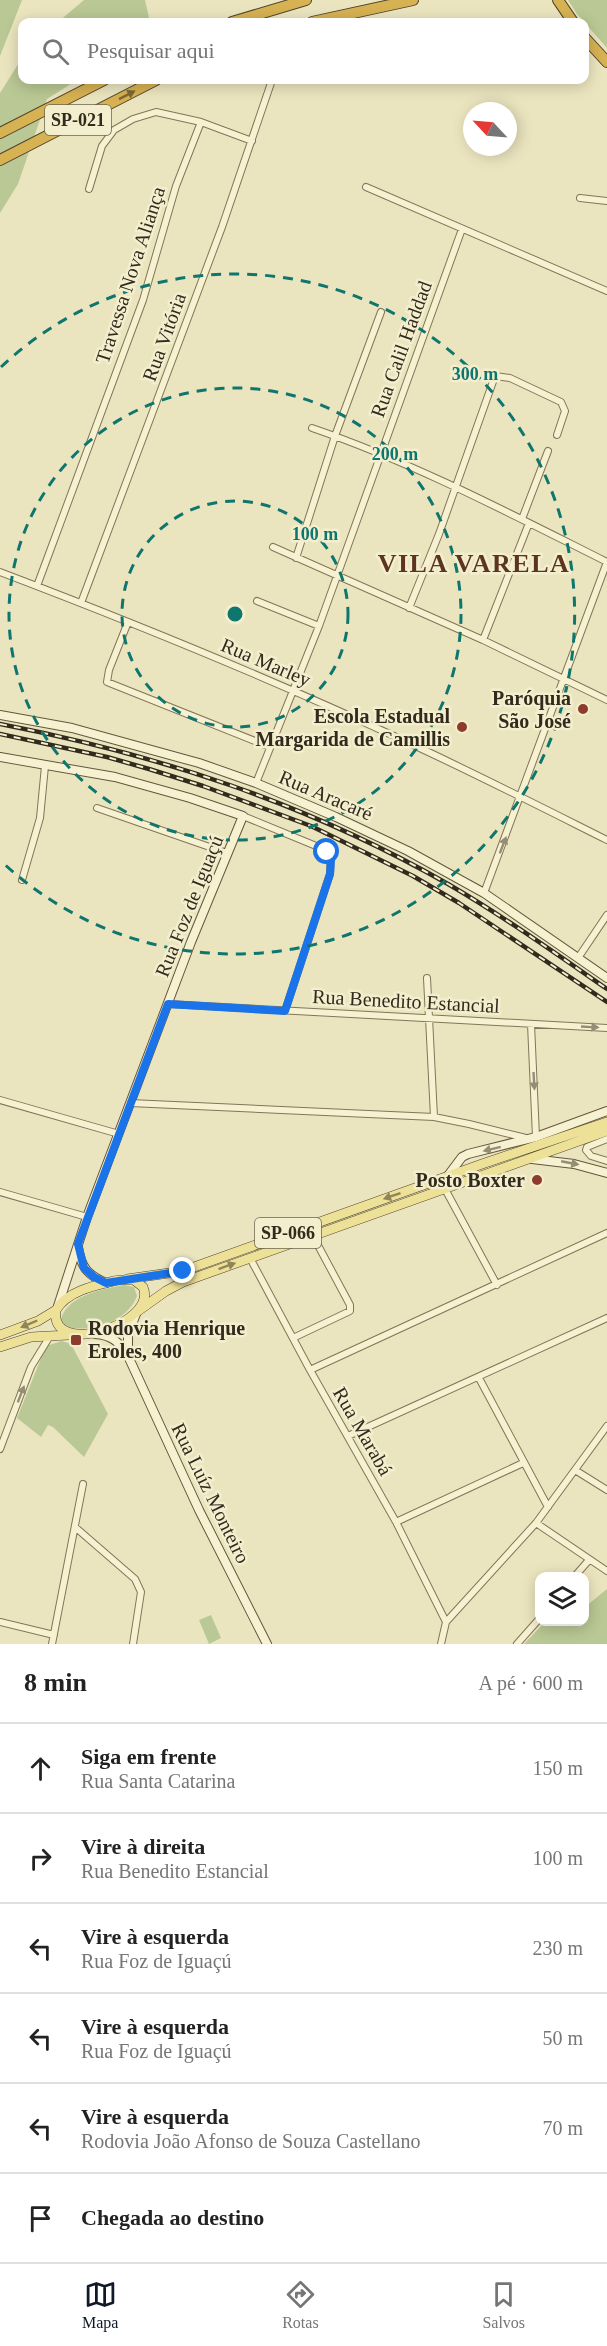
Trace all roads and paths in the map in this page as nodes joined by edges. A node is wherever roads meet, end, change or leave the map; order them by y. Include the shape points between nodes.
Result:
1 (306, 0) edge
2 (414, 0) edge
3 (558, 0) edge
4 (245, 18) edge
5 (331, 18) edge
6 (570, 18) edge
7 (589, 42) edge
8 (607, 62) edge
9 (96, 84) edge
10 (148, 84) edge
11 (271, 84) edge
12 (201, 122) junction
13 (0, 133) edge
14 (252, 141) junction
15 (0, 160) edge
16 (366, 187) dead end
17 (89, 189) dead end
18 (580, 198) dead end
19 (607, 201) edge
20 (462, 229) junction
21 (607, 291) edge
22 (381, 312) dead end
23 (312, 428) dead end
24 (557, 435) dead end
25 (335, 436) junction
26 (548, 451) dead end
27 (381, 454) junction
28 (454, 488) junction
29 (522, 519) junction
30 (529, 523) junction
31 (273, 547) dead end
32 (296, 558) junction
33 (607, 562) edge
34 (0, 573) edge
35 (337, 575) junction
36 (37, 586) junction
37 (257, 601) dead end
38 (81, 603) junction
39 (409, 608) junction
40 (128, 622) junction
41 (319, 626) junction
42 (483, 640) junction
43 (562, 679) junction
44 (295, 691) junction
45 (607, 700) edge
46 (0, 715) edge
47 (270, 747) junction
48 (0, 757) edge
49 (45, 766) junction
50 (256, 783) junction
51 (521, 797) junction
52 (97, 808) dead end
53 (243, 816) junction
54 (607, 840) edge
55 (227, 853) junction
56 (22, 880) dead end
57 (484, 893) junction
58 (607, 915) edge
59 (578, 958) junction
60 (427, 978) dead end
61 (607, 978) edge
62 (168, 1004) junction
63 (285, 1011) junction
64 (428, 1020) junction
65 (531, 1024) junction
66 (607, 1028) edge
67 (0, 1100) edge
68 (130, 1103) junction
69 (607, 1112) edge
70 (434, 1117) junction
71 (607, 1122) edge
72 (607, 1131) edge
73 (119, 1134) junction
74 (533, 1138) junction
75 (607, 1139) edge
76 (554, 1145) junction
77 (532, 1159) junction
78 (607, 1161) edge
79 (607, 1173) edge
80 (447, 1177) junction
81 (445, 1189) junction
82 (0, 1192) edge
83 (87, 1217) junction
84 (607, 1233) edge
85 (313, 1236) junction
86 (78, 1244) junction
87 (250, 1258) junction
88 (127, 1279) junction
89 (106, 1283) junction
90 (497, 1285) junction
91 (57, 1308) junction
92 (137, 1312) junction
93 (607, 1318) edge
94 (90, 1334) junction
95 (0, 1335) edge
96 (74, 1335) junction
97 (50, 1336) junction
98 (292, 1338) junction
99 (0, 1347) edge
100 (128, 1356) junction
101 (310, 1370) junction
102 (479, 1378) junction
103 (607, 1425) edge
104 (348, 1436) junction
105 (0, 1449) edge
106 (523, 1463) junction
107 (575, 1470) junction
108 (83, 1484) dead end
109 (607, 1490) edge
110 (549, 1507) junction
111 (396, 1522) junction
112 (536, 1523) junction
113 (75, 1527) junction
114 (589, 1560) junction
115 (607, 1571) edge
116 (578, 1572) edge
117 (0, 1622) edge
118 (446, 1622) junction
119 (535, 1624) edge
120 (54, 1635) junction
121 (52, 1644) edge
122 (133, 1644) edge
123 (267, 1644) edge
124 (441, 1644) edge
125 (517, 1644) edge

1 - 4 highway
2 - 5 highway
3 - 6 highway
7 - 8 highway
9 - 13 highway, SP-021
15 -> 10 highway, SP-021
11 - 14 street, Rua Vitória
12 - 14 street
12 - 17 street via 156,112 114,130 102,146
12 - 36 street, Travessa Nova Aliança via 176,186 143,300
14 - 38 street, Rua Vitória
16 - 20 street
18 - 19 street
20 - 21 street
20 - 27 street, Rua Calil Haddad
22 - 25 street
23 - 25 street
24 - 28 street via 566,411 560,401 503,375 495,376
25 - 27 street
25 - 32 street
26 - 29 street
27 - 28 street
27 - 35 street, Rua Calil Haddad
28 - 29 street
28 - 39 street
29 - 30 street
30 - 33 street
30 - 42 street
31 - 32 street
32 - 35 street
33 - 43 street
34 - 36 street, Rua Marley
35 - 39 street
35 - 41 street, Rua Calil Haddad
36 - 38 street, Rua Marley
37 - 41 street
38 - 40 street, Rua Marley
39 - 42 street
40 - 44 street, Rua Marley
40 - 47 street via 107,682
41 - 44 street, Rua Calil Haddad
42 - 43 street
43 - 45 street
43 - 51 street
44 - 47 street, Rua Calil Haddad
44 - 51 street, Rua Marley
46 - 50 street, Rua Aracaré via 72,728
47 - 50 street, Rua Calil Haddad
48 - 49 street
49 - 53 street via 145,784
49 - 56 street via 40,818
50 - 57 street, Rua Aracaré via 377,835
51 - 54 street, Rua Marley
57 -> 51 street
52 - 55 street
53 - 55 street, Rua Foz de Iguaçú
53 - 63 street via 327,852 331,860 330,874
55 - 62 street, Rua Foz de Iguaçú
57 - 59 street, Rua Aracaré
58 - 59 street
59 - 61 street, Rua Aracaré
60 - 64 street
62 - 63 street, Rua Benedito Estancial
62 - 68 street, Rua Foz de Iguaçú
63 - 64 street, Rua Benedito Estancial
64 - 65 street, Rua Benedito Estancial
64 - 70 street
65 -> 66 street, Rua Benedito Estancial
65 -> 74 street
67 - 73 street
68 - 70 street
68 - 73 street, Rua Foz de Iguaçú
69 - 74 street
70 - 74 street
71 - 76 main road, SP-066
72 - 76 main road, SP-066
73 - 83 street, Rua Foz de Iguaçú
74 -> 80 street via 468,1154
75 - 78 street via 587,1147 587,1154
76 - 77 main road, SP-066
76 - 80 main road, SP-066
77 -> 79 street
77 - 81 main road, SP-066
80 -> 88 main road, SP-066 via 183,1271
81 - 85 main road, SP-066
81 - 90 street
82 - 83 street
83 - 86 street, Rua Foz de Iguaçú
84 - 90 street
85 - 87 main road, SP-066
85 - 98 street via 350,1305 348,1313
86 - 89 street via 84,1268
86 - 91 street, Rua Foz de Iguaçú
92 -> 87 main road, SP-066 via 183,1282
87 - 98 street, Rua Marabá
88 - 89 main road, SP-066
88 - 92 main road via 139,1283 145,1292
89 - 91 main road, SP-066 via 81,1290
90 - 101 street
91 -> 95 main road, SP-066 via 31,1324
91 - 96 main road via 58,1327
92 - 94 main road, SP-066 via 115,1326
92 - 100 street via 128,1334
93 - 102 street
94 - 96 main road, SP-066
94 - 100 street, Rua Luíz Monteiro via 111,1338
96 - 97 main road, SP-066
97 - 99 main road, SP-066 via 31,1337
105 -> 97 street via 31,1367
98 - 101 street, Rua Marabá
100 - 123 street, Rua Luíz Monteiro
101 - 104 street, Rua Marabá
102 - 104 street
102 - 106 street
103 - 107 street
104 - 111 street, Rua Marabá
106 - 110 street
106 - 111 street
107 - 109 street
107 - 110 street
108 - 113 street
110 - 112 street
111 - 118 street, Rua Marabá
112 - 114 street
112 - 118 street
113 - 120 street
113 - 122 street via 140,1585
114 - 115 street
114 - 116 street
117 - 120 street
118 - 124 street
119 - 125 street
120 - 121 street

